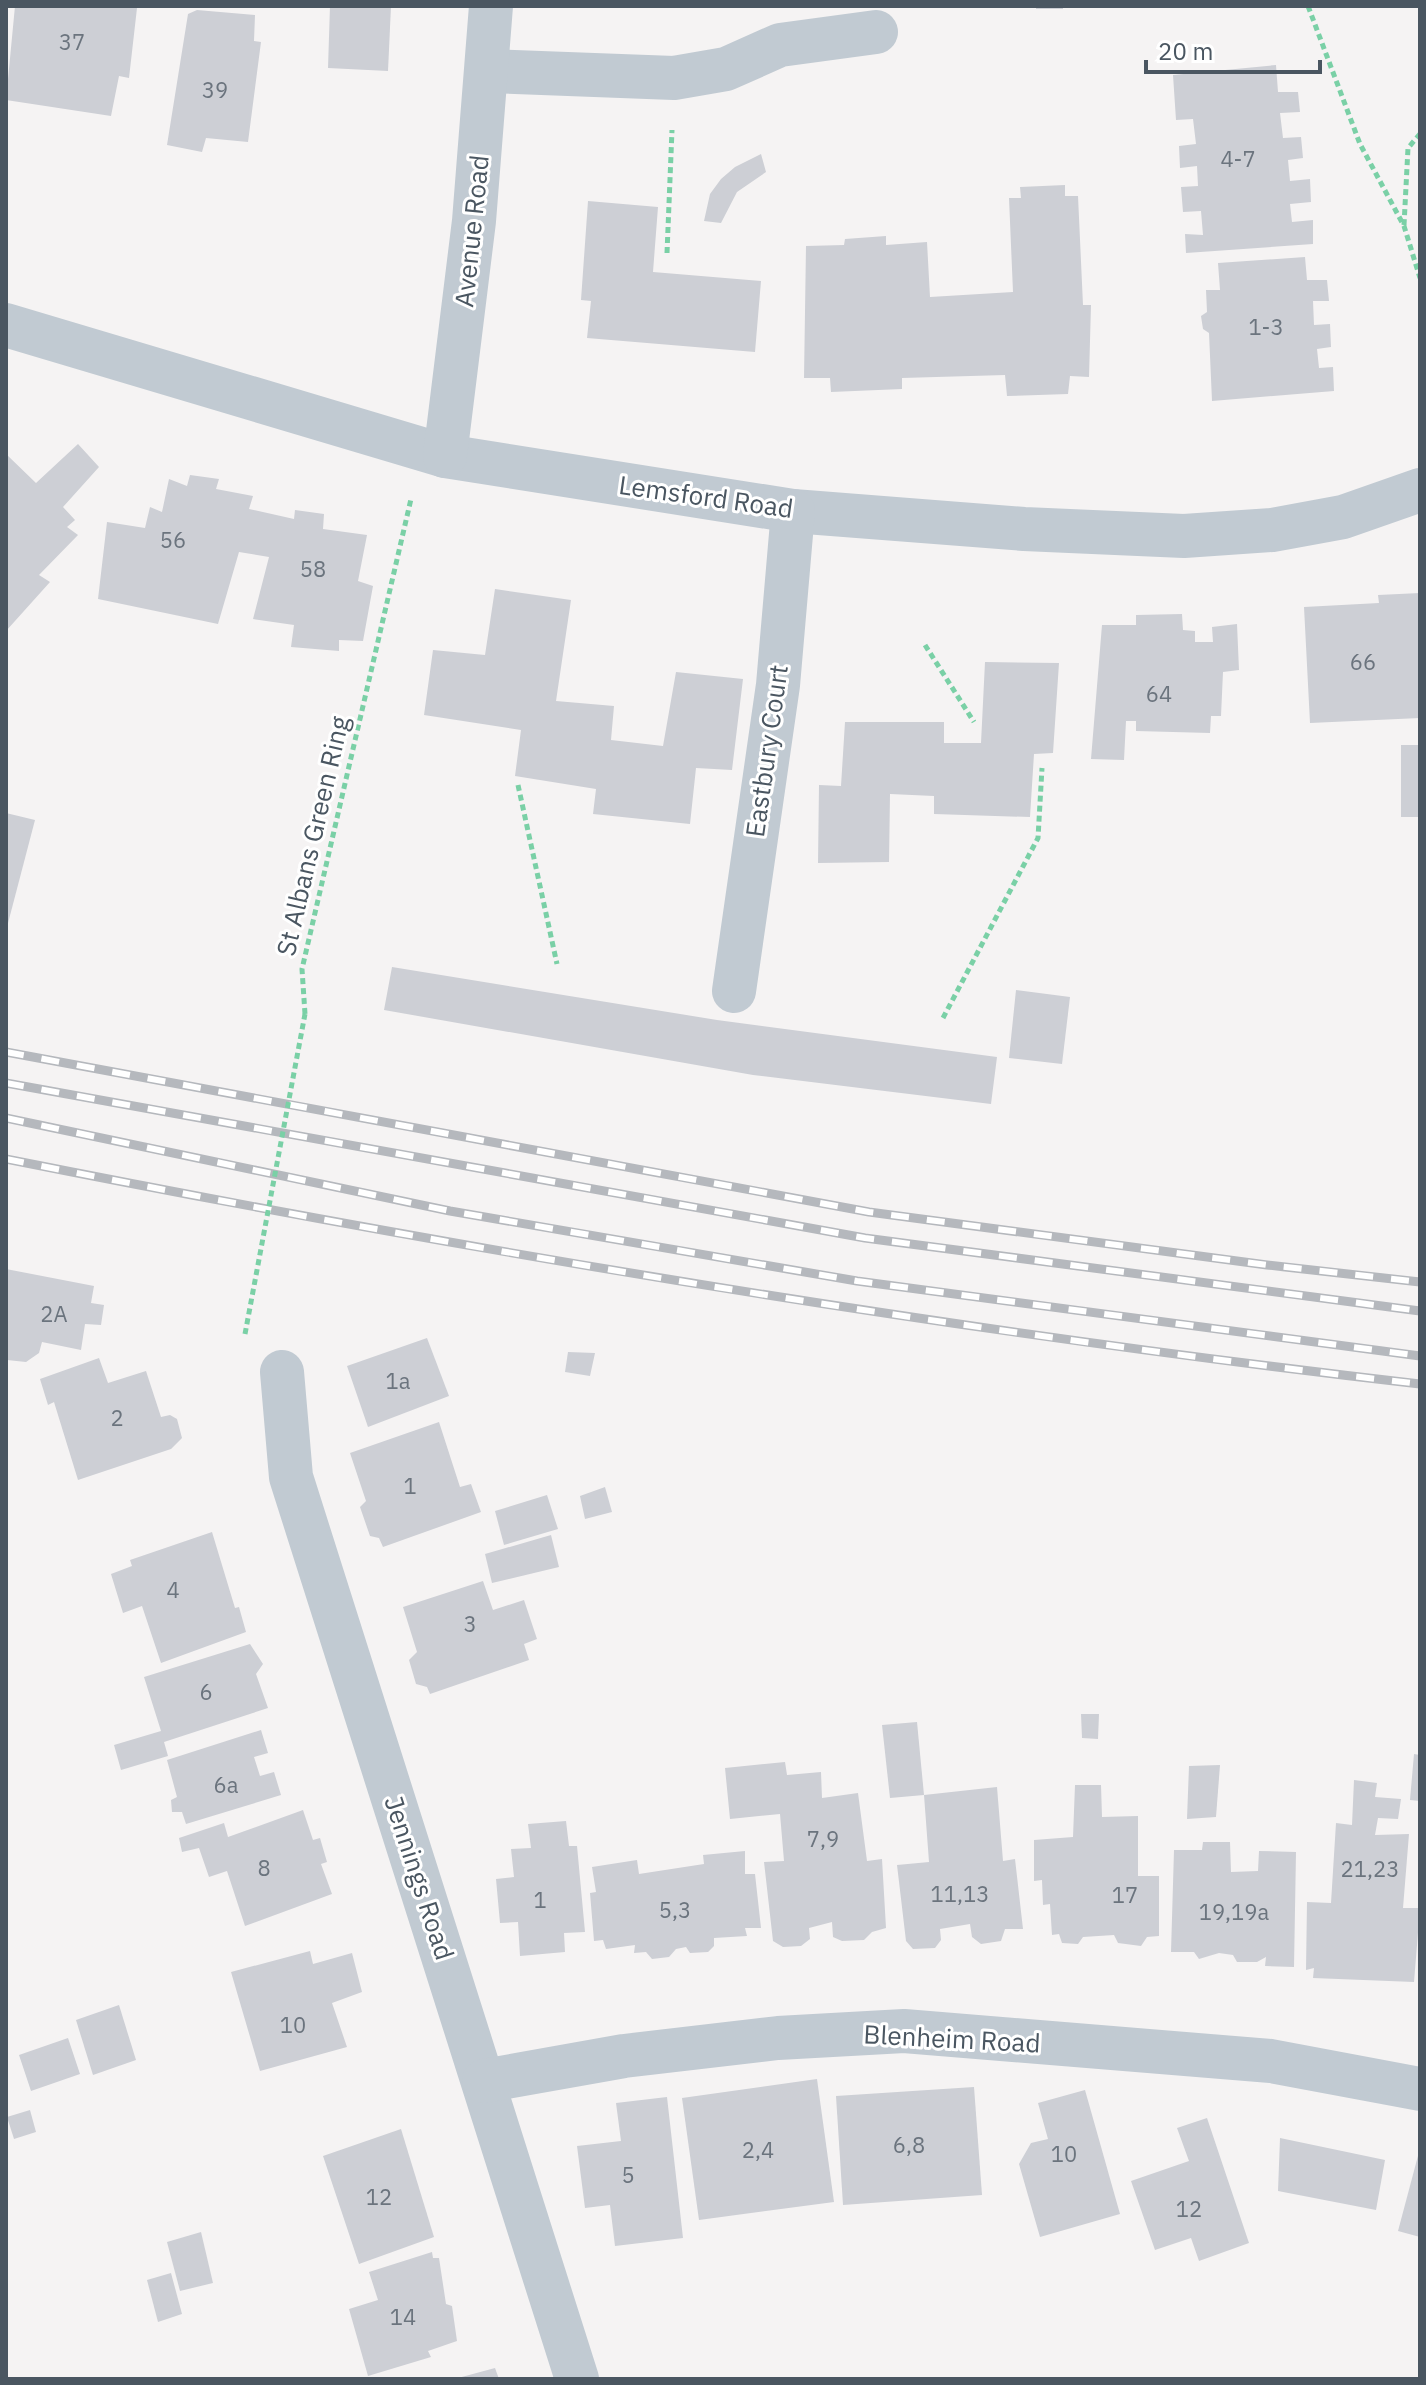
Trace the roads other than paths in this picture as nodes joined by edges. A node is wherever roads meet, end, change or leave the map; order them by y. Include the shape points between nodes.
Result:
1 (491, 6) edge
2 (876, 32) dead end
3 (489, 71) junction
4 (6, 325) edge
5 (445, 456) junction
6 (1420, 490) edge
7 (793, 511) junction
8 (734, 991) dead end
9 (282, 1372) dead end
10 (484, 2081) junction
11 (1420, 2089) edge
12 (577, 2379) edge

1 - 3 street, Avenue Road
2 - 3 street via 780,45 726,69 674,78
3 - 5 street, Avenue Road
4 - 5 street, Lemsford Road
5 - 7 street, Lemsford Road
6 - 7 street, Lemsford Road via 1343,517 1272,530 1184,536
7 - 8 street, Eastbury Court via 778,685
9 - 10 street, Jennings Road via 291,1477
10 - 11 street, Blenheim Road via 640,2054 904,2031 1271,2061
10 - 12 street, Jennings Road

